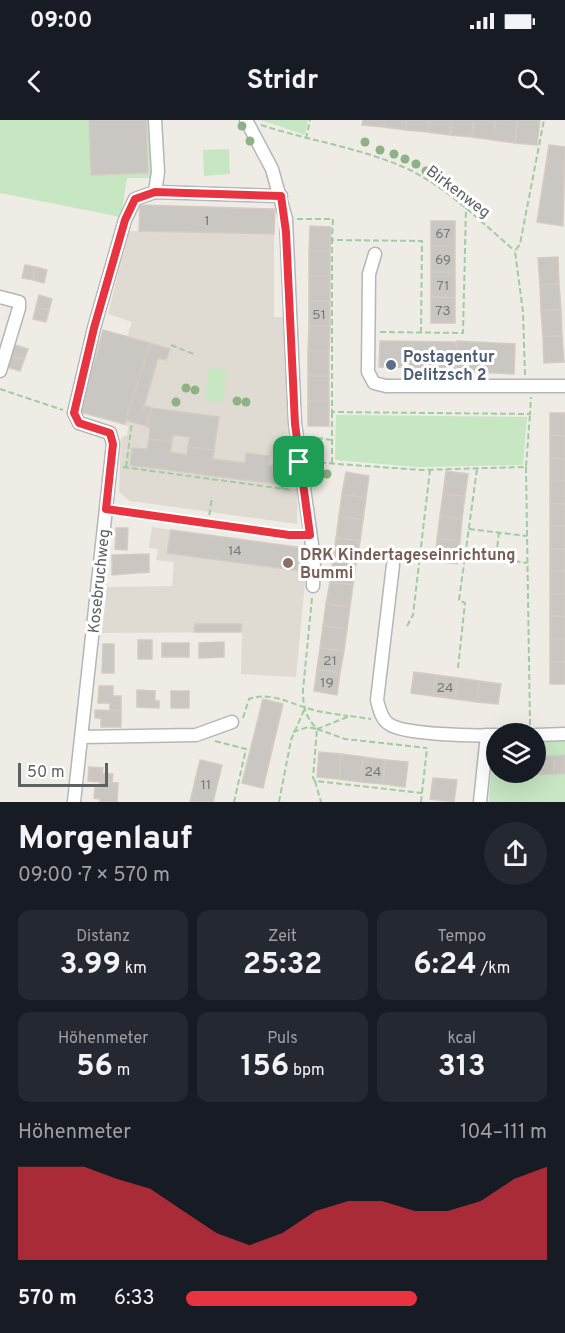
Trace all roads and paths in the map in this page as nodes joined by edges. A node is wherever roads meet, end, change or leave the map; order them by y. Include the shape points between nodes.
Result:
1 (155, 120) edge
2 (246, 120) edge
3 (310, 120) edge
4 (544, 120) edge
5 (306, 139) junction
6 (155, 192) junction
7 (281, 196) junction
8 (466, 208) junction
9 (285, 219) junction
10 (332, 240) junction
11 (515, 251) junction
12 (375, 254) dead end
13 (0, 297) edge
14 (380, 332) dead end
15 (421, 333) junction
16 (171, 345) dead end
17 (196, 355) dead end
18 (0, 371) edge
19 (565, 386) edge
20 (529, 387) junction
21 (0, 389) edge
22 (332, 412) junction
23 (74, 413) junction
24 (530, 414) junction
25 (132, 422) dead end
26 (296, 436) junction
27 (332, 440) junction
28 (293, 459) junction
29 (332, 463) junction
30 (526, 467) junction
31 (477, 469) junction
32 (430, 470) junction
33 (282, 489) junction
34 (298, 491) dead end
35 (212, 497) dead end
36 (106, 509) junction
37 (208, 524) junction
38 (469, 528) junction
39 (500, 532) junction
40 (310, 535) junction
41 (527, 536) junction
42 (528, 563) junction
43 (393, 565) dead end
44 (313, 586) joint
45 (407, 626) dead end
46 (458, 668) dead end
47 (303, 705) junction
48 (304, 710) junction
49 (350, 716) junction
50 (232, 722) joint
51 (530, 723) edge
52 (389, 724) junction
53 (317, 729) junction
54 (293, 732) junction
55 (429, 732) junction
56 (565, 734) edge
57 (196, 735) junction
58 (486, 735) edge
59 (546, 735) edge
60 (82, 737) junction
61 (427, 748) junction
62 (486, 768) edge
63 (315, 781) junction
64 (422, 793) junction
65 (74, 802) edge
66 (234, 802) edge
67 (279, 802) edge
68 (321, 802) edge
69 (421, 802) edge
70 (480, 802) edge

1 - 6 street
2 - 5 path, Birkenweg
2 - 7 street via 261,145
3 - 5 path
4 - 11 path via 532,190
5 - 8 path, Birkenweg via 393,163 437,186
6 - 7 street
6 - 23 street via 135,199 125,220
7 - 9 street
8 - 11 path, Birkenweg
8 - 15 path via 464,333
9 - 10 path via 333,219
9 - 26 street
10 - 15 path via 422,241
10 - 22 path
11 - 20 path
12 - 20 street via 369,274 368,351 368,372 374,383
13 - 18 street via 19,302 19,308
14 - 15 path
16 - 17 path
19 - 20 street
20 - 24 path
21 - 23 path
22 - 24 path
22 - 27 path
23 - 36 street, Kosebruchweg via 79,423 110,433 113,444
24 - 30 path
25 - 33 path via 124,467
26 - 27 path
26 - 28 street
27 - 29 path
28 - 29 path
28 - 33 path
28 - 40 street
29 - 32 path
30 - 31 path
30 - 41 path
31 - 32 path
31 - 38 path
32 - 45 path via 413,615
33 - 34 path
35 - 37 path
36 - 37 path
36 - 60 street, Kosebruchweg
37 - 40 path
38 - 39 path
38 - 46 path via 459,600 465,603
39 - 41 path
39 - 42 path via 496,558
40 - 44 street
41 - 42 path
42 - 51 path
43 - 52 street via 377,700
44 - 47 path
47 - 48 path
47 - 49 path via 311,710
47 - 50 path via 261,695 249,699 245,718
48 - 53 path
48 - 54 path
49 - 52 path
49 - 53 path
50 - 57 street
52 - 55 street
53 - 54 path via 308,727
53 - 61 path via 345,739
53 - 63 path
54 - 67 path
55 - 58 street
55 - 61 path
56 - 59 street
57 - 60 street
57 - 66 path via 246,749
60 - 65 street, Kosebruchweg
61 - 64 path
62 - 70 street
63 - 64 path
63 - 68 path
64 - 69 path

